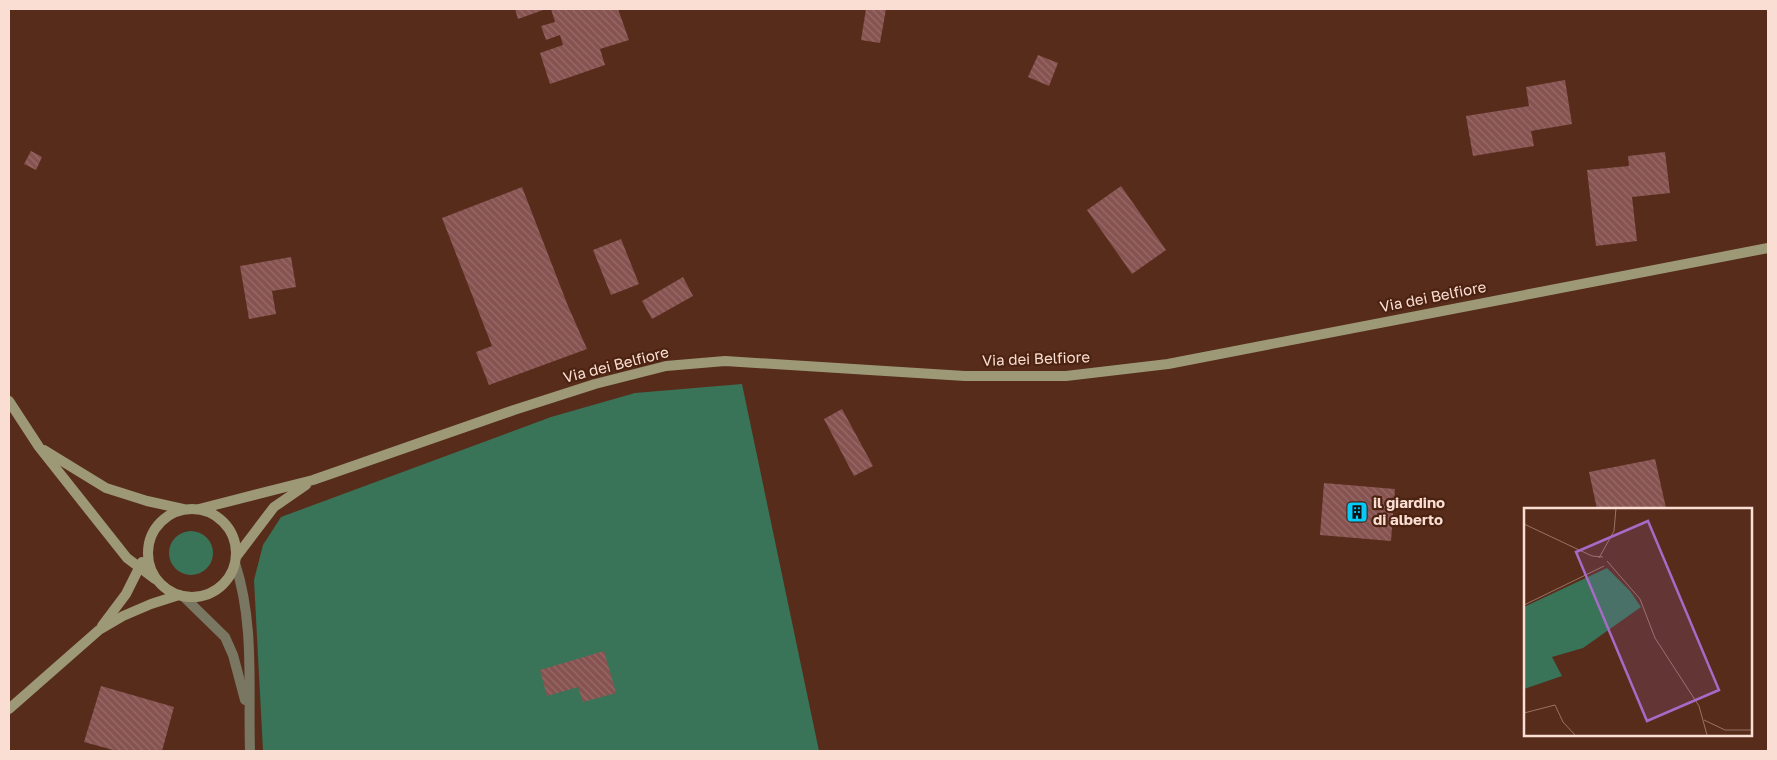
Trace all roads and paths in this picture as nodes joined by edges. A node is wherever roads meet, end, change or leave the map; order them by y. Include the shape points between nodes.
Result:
1 (1768, 248) edge
2 (9, 402) edge
3 (39, 447) junction
4 (313, 480) junction
5 (184, 509) junction
6 (199, 509) junction
7 (151, 535) junction
8 (236, 560) junction
9 (140, 567) junction
10 (159, 582) junction
11 (181, 596) junction
12 (99, 630) junction
13 (9, 709) edge
14 (249, 715) junction
15 (250, 751) edge

1 - 4 street, Via dei Belfiore via 1168,364 1066,376 965,376 725,361 666,366 514,410
2 - 3 street
3 - 5 street via 106,488
3 - 9 street via 127,558
4 - 6 street
4 - 8 street via 274,507
5 - 6 street
5 - 7 street via 170,514
6 - 8 street via 214,514 227,525 235,540
7 - 9 street
7 - 10 street via 148,560
8 - 11 street via 230,576 221,586 196,597
8 - 14 street via 249,642
9 - 10 street
9 - 12 street via 126,594
10 - 11 street
11 - 12 street via 151,604
11 - 14 street via 225,637
12 - 13 street
14 - 15 street

